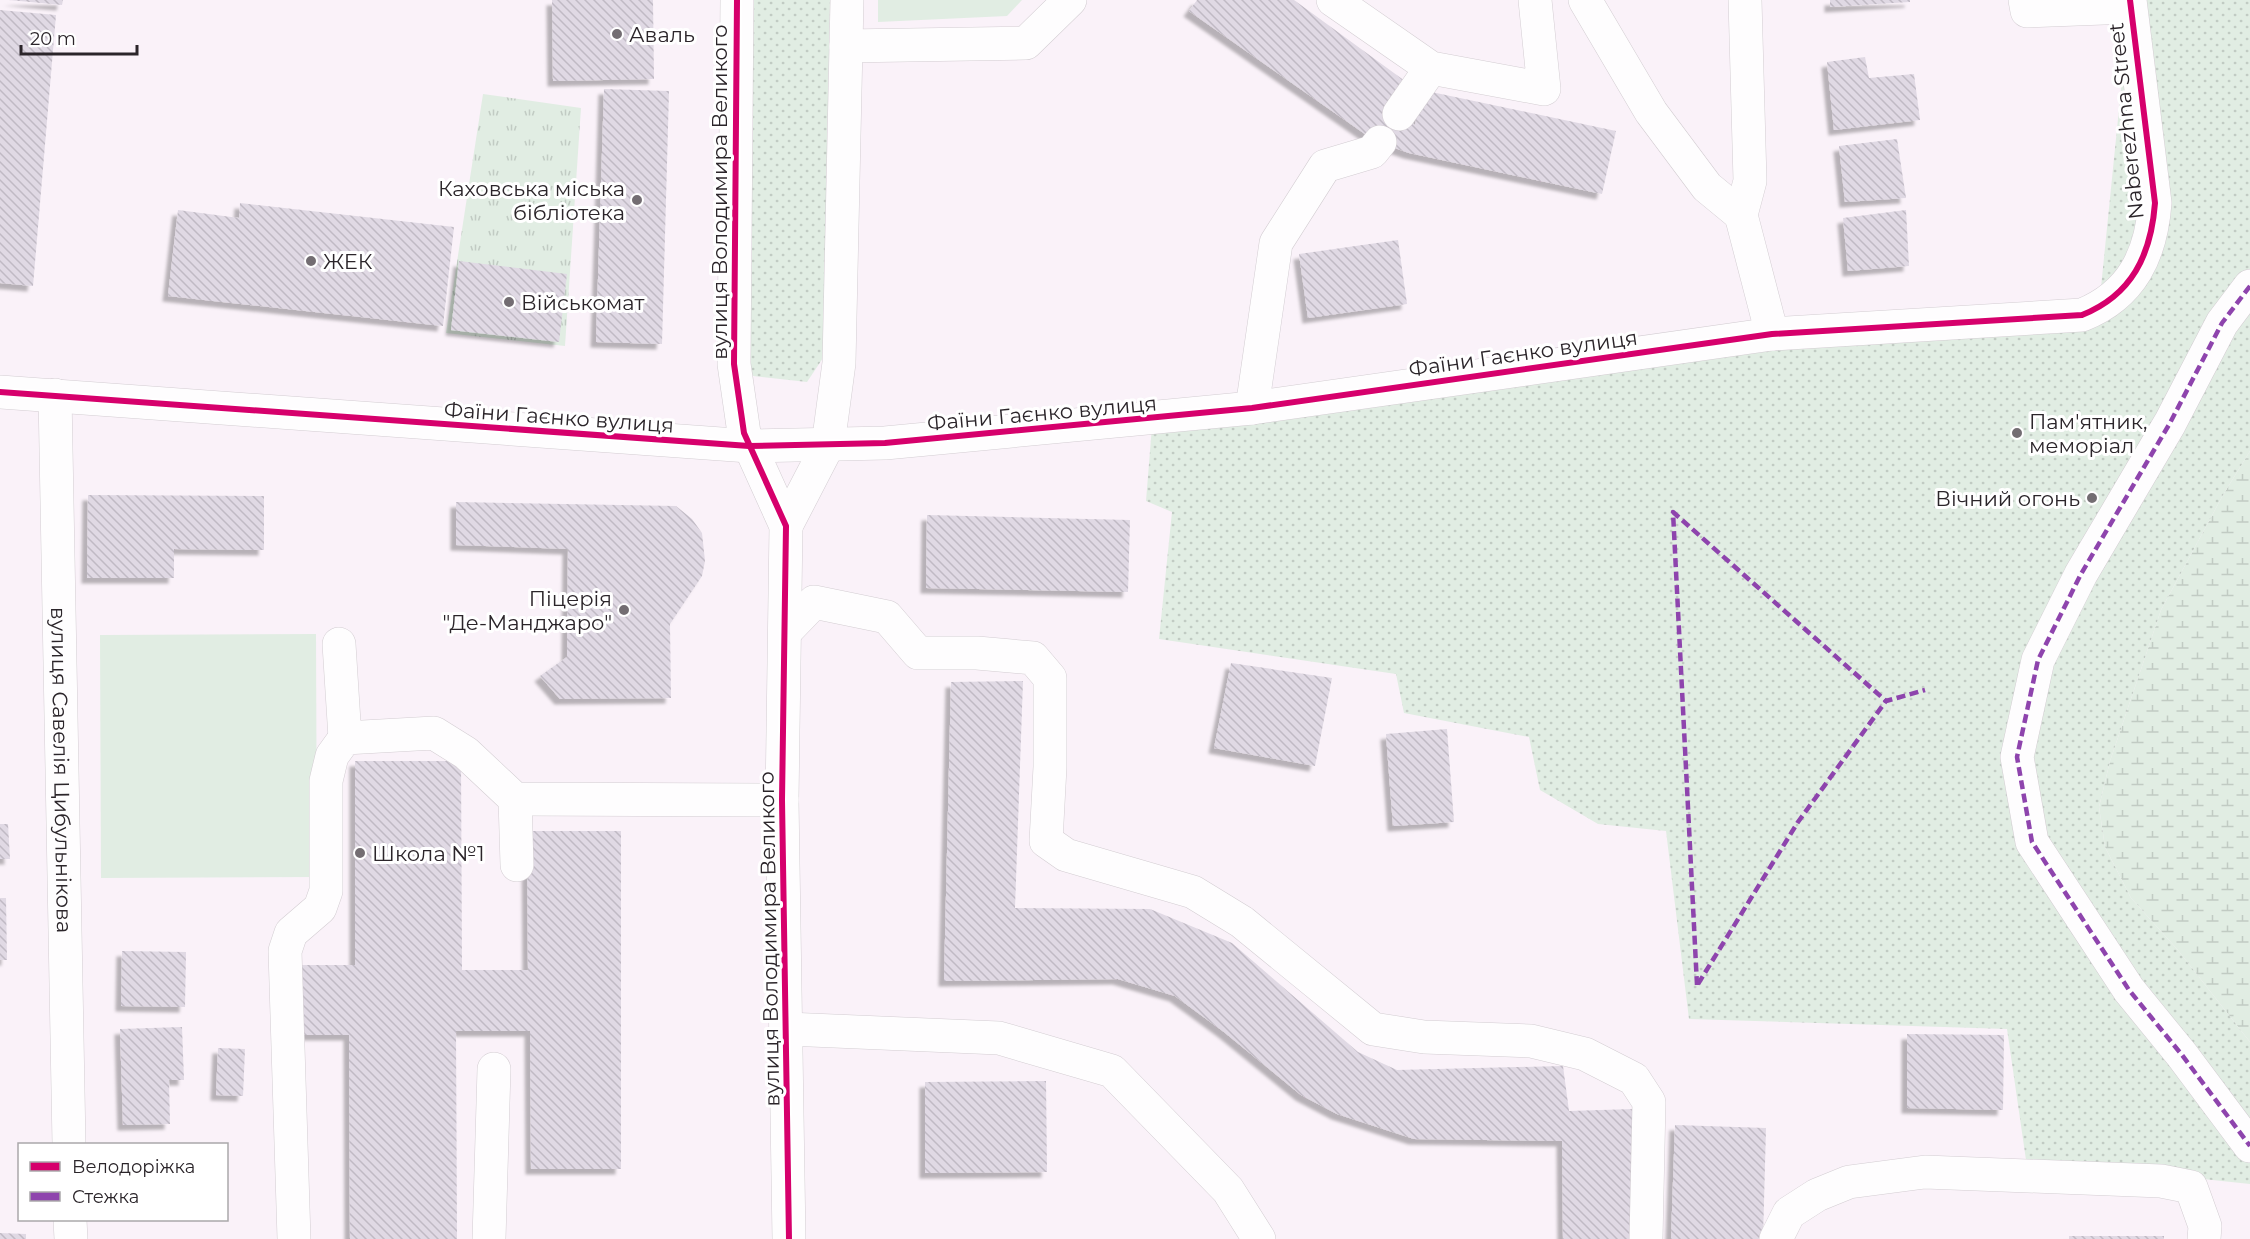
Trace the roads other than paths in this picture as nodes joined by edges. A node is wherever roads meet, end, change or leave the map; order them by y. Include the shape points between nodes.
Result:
1 (737, 0) edge
2 (847, 0) edge
3 (1070, 0) edge
4 (1333, 0) edge
5 (1535, 0) edge
6 (1585, 0) edge
7 (1745, 0) edge
8 (2025, 0) edge
9 (2130, 4) edge
10 (846, 46) junction
11 (1431, 68) junction
12 (1399, 114) dead end
13 (1380, 142) dead end
14 (1741, 215) junction
15 (2250, 286) edge
16 (2082, 315) joint
17 (1772, 334) junction
18 (0, 392) edge
19 (55, 395) junction
20 (1252, 408) junction
21 (828, 445) junction
22 (749, 447) junction
23 (786, 526) junction
24 (785, 632) junction
25 (339, 644) dead end
26 (345, 738) junction
27 (515, 799) junction
28 (782, 800) junction
29 (516, 865) dead end
30 (787, 1029) junction
31 (494, 1069) dead end
32 (69, 1143) edge
33 (2250, 1146) edge
34 (70, 1221) edge
35 (70, 1239) edge
36 (294, 1239) edge
37 (489, 1239) edge
38 (789, 1239) edge
39 (1260, 1239) edge
40 (1646, 1239) edge
41 (1776, 1239) edge
42 (2204, 1239) edge

1 - 22 street, вулиця Володимира Великого via 734,364
2 - 10 street, вулиця Володимира Великого
3 - 10 street via 1026,43
4 - 11 street
5 - 11 street via 1544,89
6 - 14 street via 1651,112 1707,187
7 - 14 street via 1750,181
8 - 9 street via 2027,11
9 - 16 street, Naberezhna Street via 2155,204 2153,232 2140,265 2123,289 2103,306
10 - 21 street, вулиця Володимира Великого via 838,363
11 - 12 street
13 - 20 street via 1372,152 1325,166 1276,243
14 - 17 street
15 - 33 street via 2222,323 2170,423 2081,574 2038,660 2017,757 2032,842 2129,990
16 - 17 street, Фаїни Гаєнко вулиця
17 - 20 street, Фаїни Гаєнко вулиця
18 - 19 street, Фаїни Гаєнко вулиця
19 - 22 street, Фаїни Гаєнко вулиця
19 - 32 street, вулиця Савелія Цибульнікова
20 - 21 street, Фаїни Гаєнко вулиця via 945,438
21 - 22 street, Фаїни Гаєнко вулиця
21 - 23 street, вулиця Володимира Великого
22 - 23 street, вулиця Володимира Великого
23 - 24 street, вулиця Володимира Великого
24 - 28 street, вулиця Володимира Великого
24 - 40 street via 814,602 887,617 918,652 1033,658 1050,678 1046,841 1066,855 1193,892 1242,922 1373,1029 1424,1037 1532,1041 1585,1054 1634,1079 1649,1102
25 - 26 street
26 - 27 street via 434,733 466,753
26 - 36 street via 332,756 326,781 326,891 320,908 291,933 285,951
27 - 28 street
27 - 29 street
28 - 30 street, вулиця Володимира Великого
30 - 38 street, вулиця Володимира Великого
30 - 39 street via 999,1038 1112,1071 1228,1190
31 - 37 street
34 - 35 street
41 - 42 street via 1789,1213 1818,1195 1849,1182 1925,1172 2162,1181 2191,1187 2205,1226

